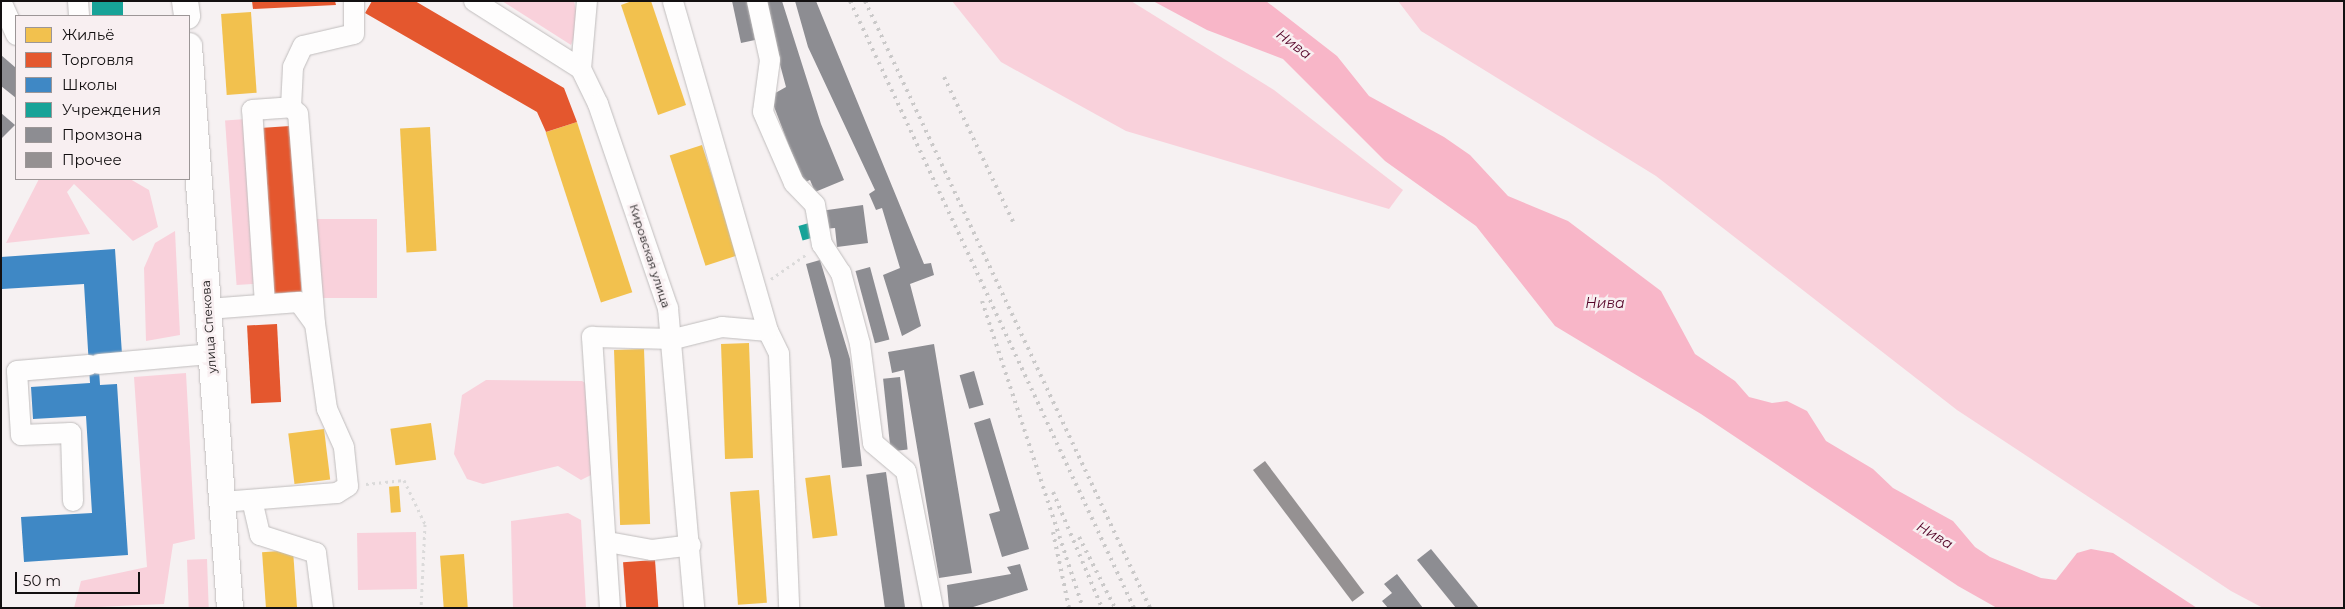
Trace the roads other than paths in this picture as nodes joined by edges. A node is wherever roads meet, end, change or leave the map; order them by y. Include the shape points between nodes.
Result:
1 (1, 1) edge
2 (78, 1) edge
3 (185, 1) edge
4 (354, 1) edge
5 (474, 1) edge
6 (587, 1) edge
7 (673, 1) edge
8 (757, 1) edge
9 (79, 15) edge
10 (186, 15) edge
11 (15, 33) edge
12 (190, 60) edge
13 (581, 69) junction
14 (291, 106) junction
15 (265, 304) junction
16 (208, 309) junction
17 (315, 324) junction
18 (768, 331) junction
19 (674, 338) junction
20 (211, 354) junction
21 (252, 500) junction
22 (73, 501) dead end
23 (222, 502) junction
24 (608, 542) junction
25 (691, 545) junction
26 (230, 608) edge
27 (323, 608) edge
28 (610, 608) edge
29 (694, 608) edge
30 (789, 608) edge
31 (933, 608) edge

1 - 11 street
2 - 9 street
3 - 10 main road
4 - 14 street via 354,34 302,46 293,67
5 - 13 street
6 - 13 street
7 - 18 street
8 - 31 street via 770,60 763,112 794,182 815,205 822,244 841,273 858,335 873,443 906,471
12 - 16 main road, улица Спекова
13 - 19 street, Кировская улица via 598,104 664,294
14 - 15 street via 252,110
14 - 17 street via 298,114
15 - 16 street
15 - 17 street via 299,302
16 - 20 main road, улица Спекова
17 - 21 street via 327,409 344,447 348,486 337,493
18 - 19 street via 722,327
18 - 30 street via 779,354
19 - 24 street via 592,337
19 - 25 street, Кировская улица
20 - 22 street via 18,371 21,435 71,433
20 - 23 main road, улица Спекова
21 - 23 street
21 - 27 street via 260,535 316,553
23 - 26 main road, улица Спекова
24 - 25 street via 652,550
24 - 28 street
25 - 29 street, Кировская улица

